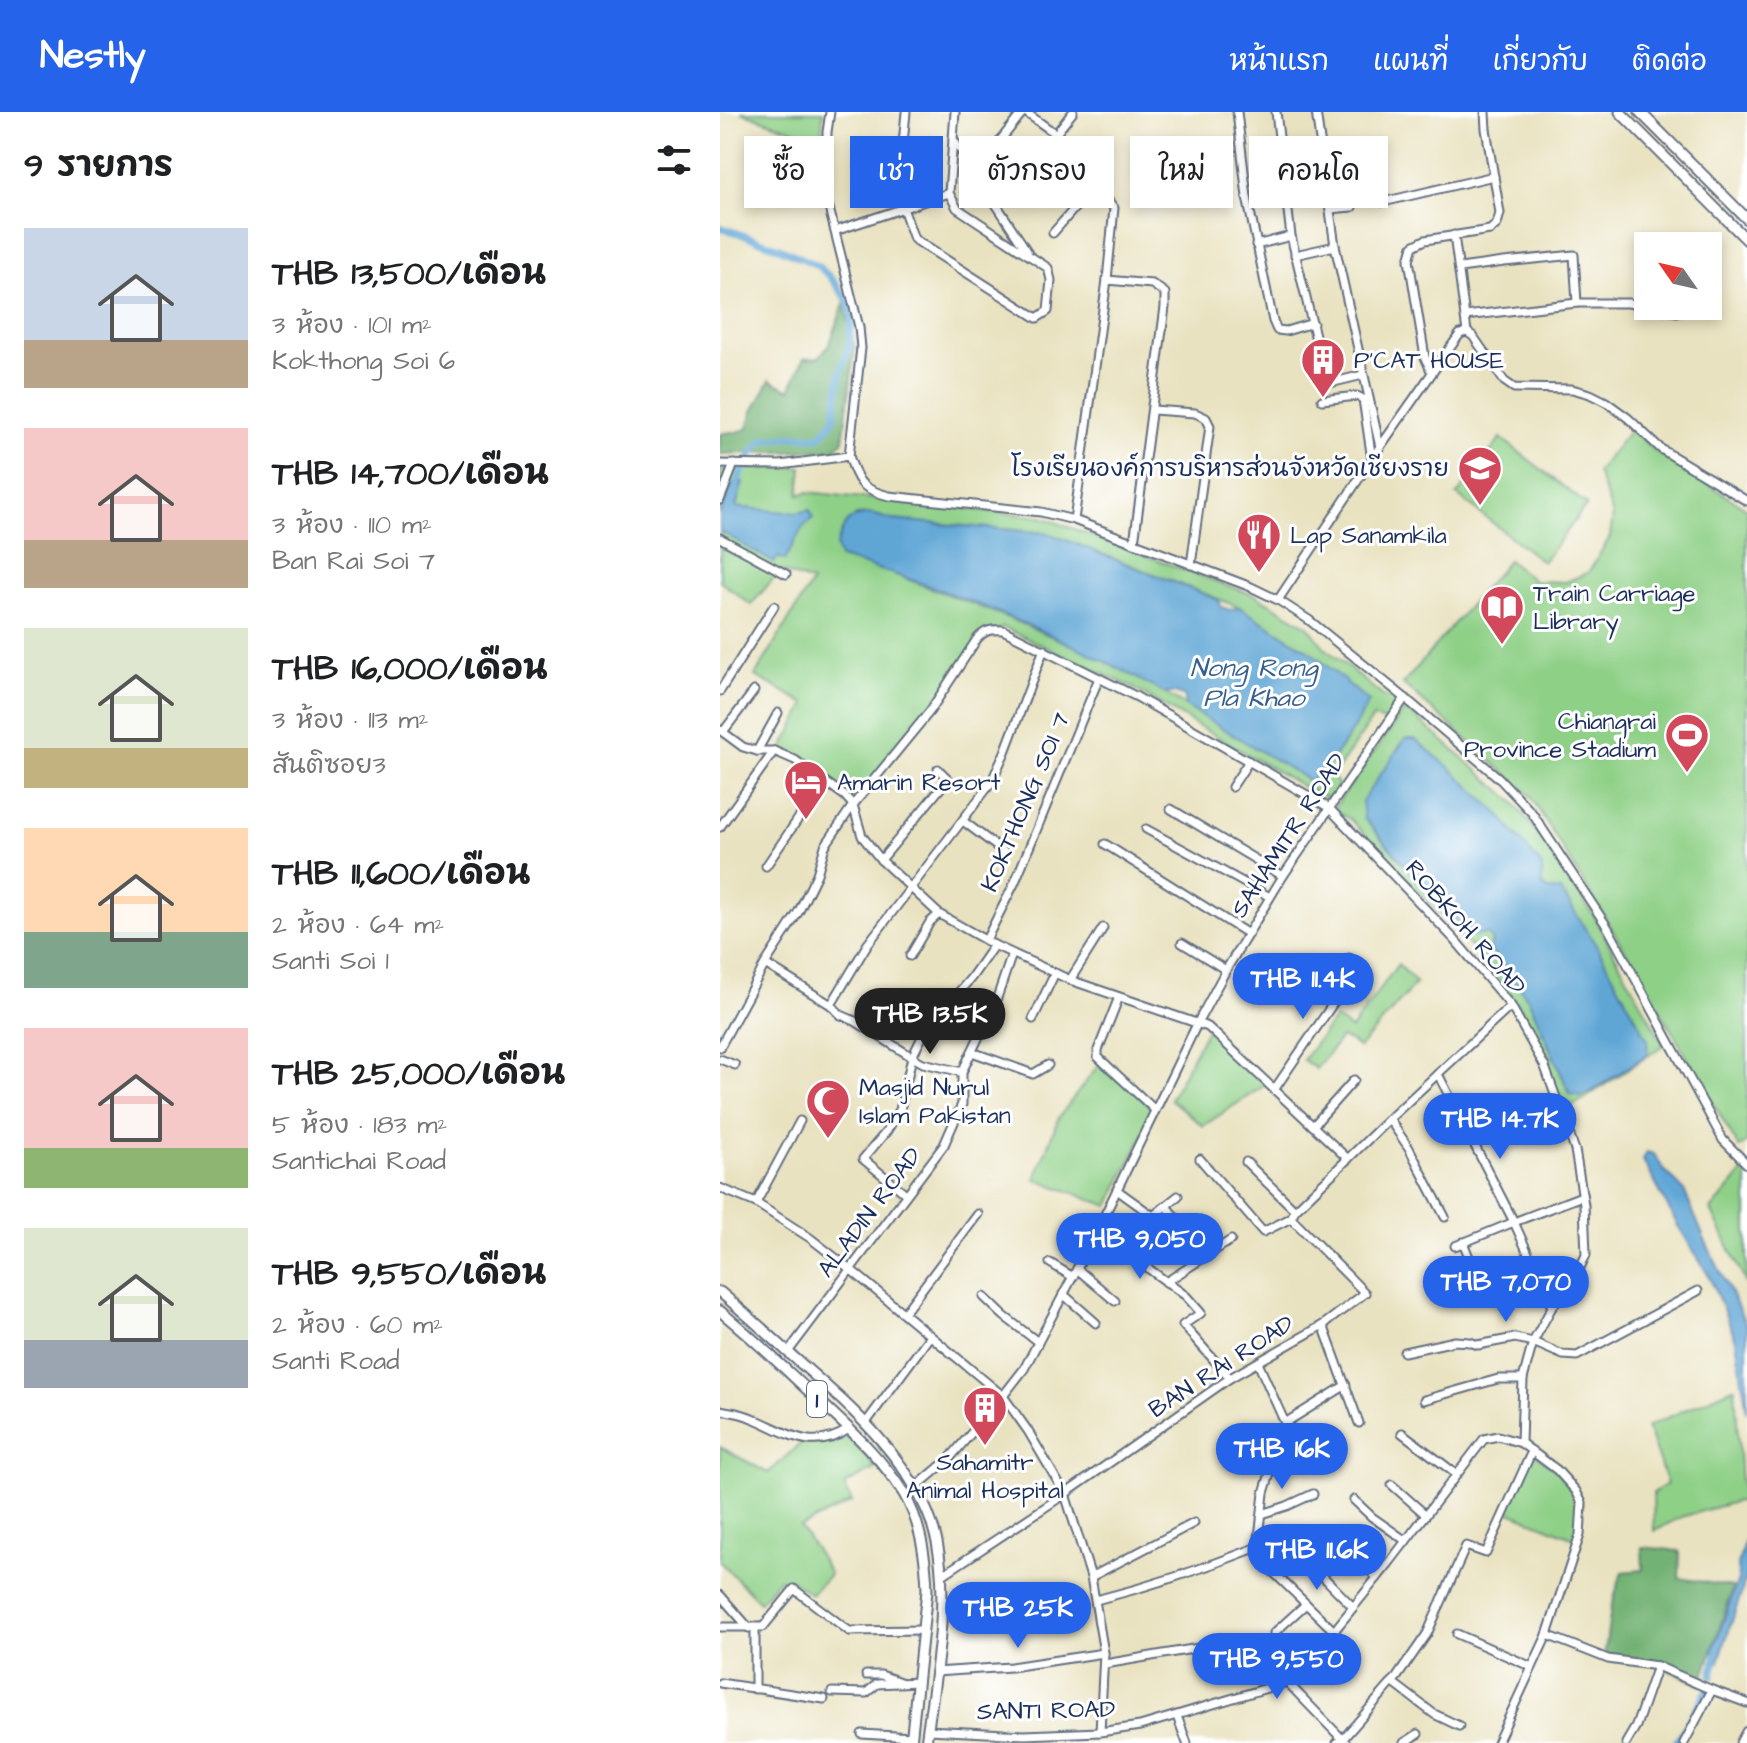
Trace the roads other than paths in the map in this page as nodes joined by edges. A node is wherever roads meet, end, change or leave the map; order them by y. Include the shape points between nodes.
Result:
1 (830, 112) edge
2 (906, 112) edge
3 (955, 112) edge
4 (1024, 112) edge
5 (1073, 112) edge
6 (1237, 112) edge
7 (1276, 112) edge
8 (1316, 112) edge
9 (1485, 112) edge
10 (1620, 112) edge
11 (1640, 112) edge
12 (1056, 134) joint
13 (904, 136) edge
14 (1004, 136) edge
15 (1279, 136) edge
16 (1319, 136) edge
17 (953, 139) junction
18 (1494, 176) junction
19 (949, 193) junction
20 (943, 195) edge
21 (1388, 201) edge
22 (903, 208) joint
23 (1075, 208) edge
24 (1114, 208) edge
25 (1288, 208) edge
26 (1341, 208) edge
27 (1330, 209) joint
28 (1747, 219) edge
29 (835, 231) junction
30 (1053, 233) dead end
31 (1454, 235) junction
32 (1291, 236) junction
33 (1747, 240) edge
34 (1256, 245) junction
35 (1335, 246) junction
36 (1295, 255) junction
37 (1030, 256) junction
38 (1460, 268) junction
39 (1107, 280) junction
40 (1577, 303) junction
41 (1634, 304) edge
42 (1465, 316) junction
43 (1313, 323) junction
44 (1467, 332) junction
45 (1432, 373) junction
46 (1363, 375) junction
47 (1322, 400) dead end
48 (1153, 410) junction
49 (1380, 447) junction
50 (849, 456) junction
51 (1372, 460) junction
52 (720, 464) edge
53 (734, 464) junction
54 (720, 500) edge
55 (1747, 501) edge
56 (1074, 520) junction
57 (720, 538) edge
58 (1134, 543) junction
59 (1191, 565) junction
60 (786, 574) dead end
61 (1278, 600) junction
62 (774, 606) dead end
63 (1044, 649) junction
64 (1099, 678) junction
65 (720, 691) edge
66 (754, 691) dead end
67 (1405, 698) junction
68 (778, 713) dead end
69 (722, 731) edge
70 (757, 751) junction
71 (774, 751) junction
72 (1249, 761) junction
73 (938, 769) dead end
74 (824, 781) junction
75 (1232, 787) dead end
76 (853, 805) junction
77 (1328, 807) junction
78 (1171, 809) dead end
79 (963, 821) junction
80 (720, 827) edge
81 (1146, 829) dead end
82 (1105, 844) dead end
83 (1004, 852) dead end
84 (881, 860) junction
85 (766, 866) dead end
86 (1283, 876) junction
87 (912, 888) junction
88 (1270, 897) junction
89 (939, 914) junction
90 (1103, 928) dead end
91 (1248, 934) junction
92 (990, 942) junction
93 (1182, 943) dead end
94 (1012, 954) junction
95 (910, 956) dead end
96 (1349, 958) dead end
97 (765, 964) junction
98 (1226, 970) junction
99 (1055, 973) junction
100 (1070, 980) junction
101 (1119, 997) junction
102 (831, 1005) junction
103 (1511, 1006) junction
104 (1033, 1019) dead end
105 (1198, 1022) junction
106 (721, 1046) edge
107 (972, 1052) junction
108 (912, 1057) junction
109 (720, 1059) edge
110 (735, 1065) dead end
111 (1048, 1065) dead end
112 (962, 1072) junction
113 (1438, 1074) junction
114 (1354, 1080) dead end
115 (1274, 1090) junction
116 (1155, 1110) junction
117 (1389, 1119) junction
118 (800, 1121) dead end
119 (1313, 1126) junction
120 (1200, 1159) dead end
121 (1348, 1159) junction
122 (1746, 1161) edge
123 (1246, 1162) dead end
124 (720, 1188) edge
125 (1117, 1190) junction
126 (906, 1194) junction
127 (1178, 1196) dead end
128 (1582, 1196) junction
129 (756, 1203) junction
130 (1166, 1206) junction
131 (978, 1214) dead end
132 (1293, 1214) junction
133 (1445, 1217) dead end
134 (1514, 1222) junction
135 (1097, 1231) junction
136 (1231, 1240) dead end
137 (1206, 1256) junction
138 (1050, 1263) dead end
139 (850, 1269) junction
140 (1077, 1269) junction
141 (1073, 1277) junction
142 (1166, 1282) junction
143 (1698, 1291) dead end
144 (720, 1292) edge
145 (1063, 1294) junction
146 (1484, 1295) dead end
147 (984, 1297) dead end
148 (1115, 1301) dead end
149 (1552, 1307) junction
150 (720, 1311) edge
151 (904, 1313) junction
152 (1096, 1323) dead end
153 (1323, 1325) junction
154 (930, 1336) junction
155 (1038, 1342) junction
156 (1533, 1342) junction
157 (788, 1352) junction
158 (1404, 1352) dead end
159 (1258, 1363) junction
160 (1230, 1378) junction
161 (1523, 1379) junction
162 (1346, 1385) junction
163 (1003, 1396) junction
164 (1424, 1400) dead end
165 (720, 1410) edge
166 (1285, 1423) junction
167 (1359, 1423) dead end
168 (865, 1424) junction
169 (849, 1429) junction
170 (1402, 1433) dead end
171 (1521, 1443) junction
172 (1532, 1451) junction
173 (1456, 1474) junction
174 (1392, 1485) dead end
175 (916, 1487) junction
176 (1065, 1494) junction
177 (1313, 1494) dead end
178 (905, 1495) junction
179 (1354, 1500) dead end
180 (1262, 1514) junction
181 (1426, 1515) junction
182 (1194, 1523) dead end
183 (1342, 1532) dead end
184 (1406, 1541) junction
185 (1258, 1547) junction
186 (1302, 1555) dead end
187 (941, 1576) junction
188 (1091, 1577) junction
189 (1377, 1578) junction
190 (720, 1595) edge
191 (1096, 1600) junction
192 (1306, 1604) junction
193 (1353, 1607) junction
194 (720, 1627) edge
195 (752, 1628) junction
196 (923, 1630) junction
197 (1334, 1631) junction
198 (1274, 1633) dead end
199 (1457, 1634) dead end
200 (1547, 1635) junction
201 (1216, 1645) dead end
202 (1104, 1653) junction
203 (1105, 1664) junction
204 (1657, 1666) junction
205 (1532, 1667) junction
206 (935, 1672) junction
207 (866, 1675) dead end
208 (918, 1682) junction
209 (1287, 1682) junction
210 (1392, 1682) junction
211 (720, 1683) edge
212 (902, 1683) junction
213 (755, 1689) junction
214 (1712, 1690) junction
215 (832, 1692) dead end
216 (824, 1699) dead end
217 (1747, 1703) edge
218 (1177, 1716) junction
219 (1459, 1726) dead end
220 (928, 1730) junction
221 (1100, 1732) junction
222 (1747, 1732) edge
223 (862, 1734) dead end
224 (1418, 1734) dead end
225 (911, 1740) edge
226 (1342, 1742) edge
227 (926, 1743) edge
228 (1187, 1743) edge
229 (1404, 1743) edge
230 (1497, 1743) edge
231 (1626, 1743) edge
232 (1684, 1743) edge
233 (1741, 1743) edge

1 - 29 street via 826,196
2 - 13 street
3 - 17 street
4 - 12 street
4 - 14 street
5 - 12 street
6 - 34 street
7 - 15 street
8 - 16 street
9 - 18 street
10 - 33 main road
11 - 28 main road
17 - 19 street
17 - 37 street
18 - 21 street
18 - 31 street via 1497,224 1490,230
19 - 20 street
19 - 37 street via 957,208
22 - 29 street
22 - 37 street via 914,239 1037,318 1048,311 1051,280 1048,268
23 - 30 street
24 - 39 street
25 - 32 street
26 - 27 street
27 - 35 street
29 - 50 street via 861,348
31 - 38 street
31 - 45 street via 1413,246 1409,260
32 - 34 street
32 - 36 street
34 - 43 street via 1277,330
35 - 36 street
35 - 46 street
36 - 43 street
38 - 40 street via 1574,255
38 - 42 street
39 - 48 street via 1152,284 1165,293
39 - 56 street
40 - 41 street
40 - 42 street
42 - 44 street
43 - 46 street via 1330,383
44 - 45 street via 1460,334
44 - 55 street via 1514,388 1590,394 1628,418 1661,449
45 - 49 street
46 - 49 street
47 - 51 street via 1363,399
48 - 58 street
48 - 59 street via 1195,413 1210,426
49 - 51 street
50 - 53 street via 780,465
50 - 56 street via 856,477 871,491
51 - 61 street
52 - 53 street
53 - 54 street
56 - 58 street
57 - 60 street
58 - 59 street
59 - 61 street
61 - 67 street
62 - 65 street
63 - 64 street, ROBKOH ROAD
63 - 76 street, ROBKOH ROAD via 1003,630 982,633 930,711
63 - 79 street via 998,770
64 - 72 street, ROBKOH ROAD
64 - 92 street, KOKTHONG SOI 7
66 - 69 street
67 - 77 street, SAHAMITR ROAD
67 - 122 street via 1532,813 1608,928 1723,1140
68 - 70 street
69 - 70 street
70 - 71 street
71 - 74 street
71 - 80 street
72 - 75 street
72 - 77 street, ROBKOH ROAD
73 - 84 street via 948,779
74 - 76 street
74 - 85 street
76 - 84 street via 862,836
76 - 97 street, ROBKOH ROAD via 825,846 799,911
77 - 86 street, SAHAMITR ROAD
77 - 103 street, ROBKOH ROAD
78 - 86 street
79 - 83 street
79 - 87 street
81 - 88 street
82 - 91 street
84 - 87 street
86 - 88 street, SAHAMITR ROAD
87 - 89 street
87 - 102 street via 867,945
88 - 91 street, SAHAMITR ROAD
89 - 92 street
89 - 95 street
90 - 100 street
91 - 98 street, SAHAMITR ROAD
92 - 94 street
92 - 108 street, KOKTHONG SOI 7 via 971,978
93 - 98 street
94 - 99 street
94 - 107 street, ALADIN ROAD
96 - 115 street via 1349,980
97 - 102 street
97 - 106 street, ROBKOH ROAD
98 - 105 street, SAHAMITR ROAD
99 - 100 street
99 - 104 street
100 - 101 street
101 - 105 street
101 - 116 street via 1098,1057
102 - 108 street
103 - 113 street
103 - 128 street, ROBKOH ROAD via 1545,1067 1575,1150
105 - 115 street
105 - 116 street, SAHAMITR ROAD
107 - 111 street via 1033,1074
107 - 112 street, ALADIN ROAD
108 - 112 street
108 - 126 street, KOKTHONG SOI 7 via 900,1110 863,1159
109 - 110 street
112 - 126 street, ALADIN ROAD via 962,1104 944,1145
113 - 117 street
113 - 134 street
114 - 119 street
115 - 119 street
116 - 125 street, SAHAMITR ROAD
117 - 121 street
117 - 133 street
118 - 129 street
119 - 121 street
120 - 132 street via 1263,1232
121 - 132 street
123 - 132 street
124 - 129 street
125 - 130 street via 1153,1216
125 - 135 street, SAHAMITR ROAD
126 - 139 street, ALADIN ROAD
127 - 130 street
128 - 134 street
128 - 149 street, ROBKOH ROAD via 1586,1255
129 - 139 street
130 - 137 street
131 - 151 street
132 - 153 street, BAN RAI ROAD via 1365,1293
134 - 146 street via 1459,1244
134 - 149 street
135 - 140 street, SAHAMITR ROAD
135 - 142 street
136 - 137 street
137 - 142 street
138 - 141 street
139 - 151 street
139 - 157 street, ALADIN ROAD
140 - 141 street, SAHAMITR ROAD
140 - 148 street
141 - 145 street, SAHAMITR ROAD
142 - 160 street via 1201,1313 1183,1325
143 - 156 street via 1577,1356
144 - 157 main road, 1
145 - 152 street
145 - 155 street, SAHAMITR ROAD
147 - 155 street
149 - 156 street, ROBKOH ROAD
150 - 169 main road, 1
151 - 154 street
153 - 159 street, BAN RAI ROAD
153 - 162 street
154 - 163 street
154 - 168 street
155 - 163 street, SAHAMITR ROAD
156 - 158 street via 1455,1341
156 - 161 street, ROBKOH ROAD
157 - 168 main road, 1
159 - 160 street, BAN RAI ROAD
159 - 166 street
160 - 176 street, BAN RAI ROAD
161 - 164 street via 1498,1379
161 - 171 street, ROBKOH ROAD
162 - 166 street
162 - 167 street
163 - 175 street, SAHAMITR ROAD via 950,1458
163 - 176 street
165 - 169 street via 803,1439 833,1438
166 - 180 street
168 - 175 main road, 1
169 - 178 main road, 1
170 - 173 street
171 - 172 street
171 - 173 street via 1498,1436 1484,1439
172 - 200 street via 1557,1470 1582,1503 1580,1535
172 - 210 street via 1486,1553 1466,1546 1427,1634
173 - 181 street
174 - 181 street
175 - 178 main road
175 - 187 main road, 1 via 936,1540
176 - 187 street, BAN RAI ROAD
176 - 188 street
177 - 180 street
178 - 196 main road, 1 via 926,1560
179 - 184 street
180 - 185 street
181 - 184 street
182 - 188 street
183 - 189 street via 1342,1541
184 - 189 street
185 - 191 street
185 - 192 street via 1264,1563
186 - 193 street
187 - 206 main road, 1
188 - 191 street
189 - 193 street
190 - 195 street
191 - 202 street
192 - 197 street
192 - 198 street
193 - 197 street
194 - 195 street
195 - 196 street via 763,1627 794,1589 849,1631
195 - 213 street
196 - 208 main road, 1
197 - 209 street
199 - 205 street
200 - 204 street via 1608,1659
200 - 205 street
201 - 203 street
202 - 203 street
202 - 206 street
203 - 221 street
204 - 214 street
204 - 231 street
205 - 230 street
206 - 220 main road, 1
207 - 212 street
208 - 212 street
208 - 225 main road, 1
209 - 218 street, SANTI ROAD
209 - 226 street
210 - 219 street
210 - 226 street
211 - 213 street
212 - 215 street via 877,1684 864,1693
213 - 216 street
214 - 217 street
214 - 232 street
218 - 221 street, SANTI ROAD
218 - 228 street
220 - 221 street, SANTI ROAD
220 - 227 main road, 1
222 - 233 main road
223 - 225 street
224 - 229 street

